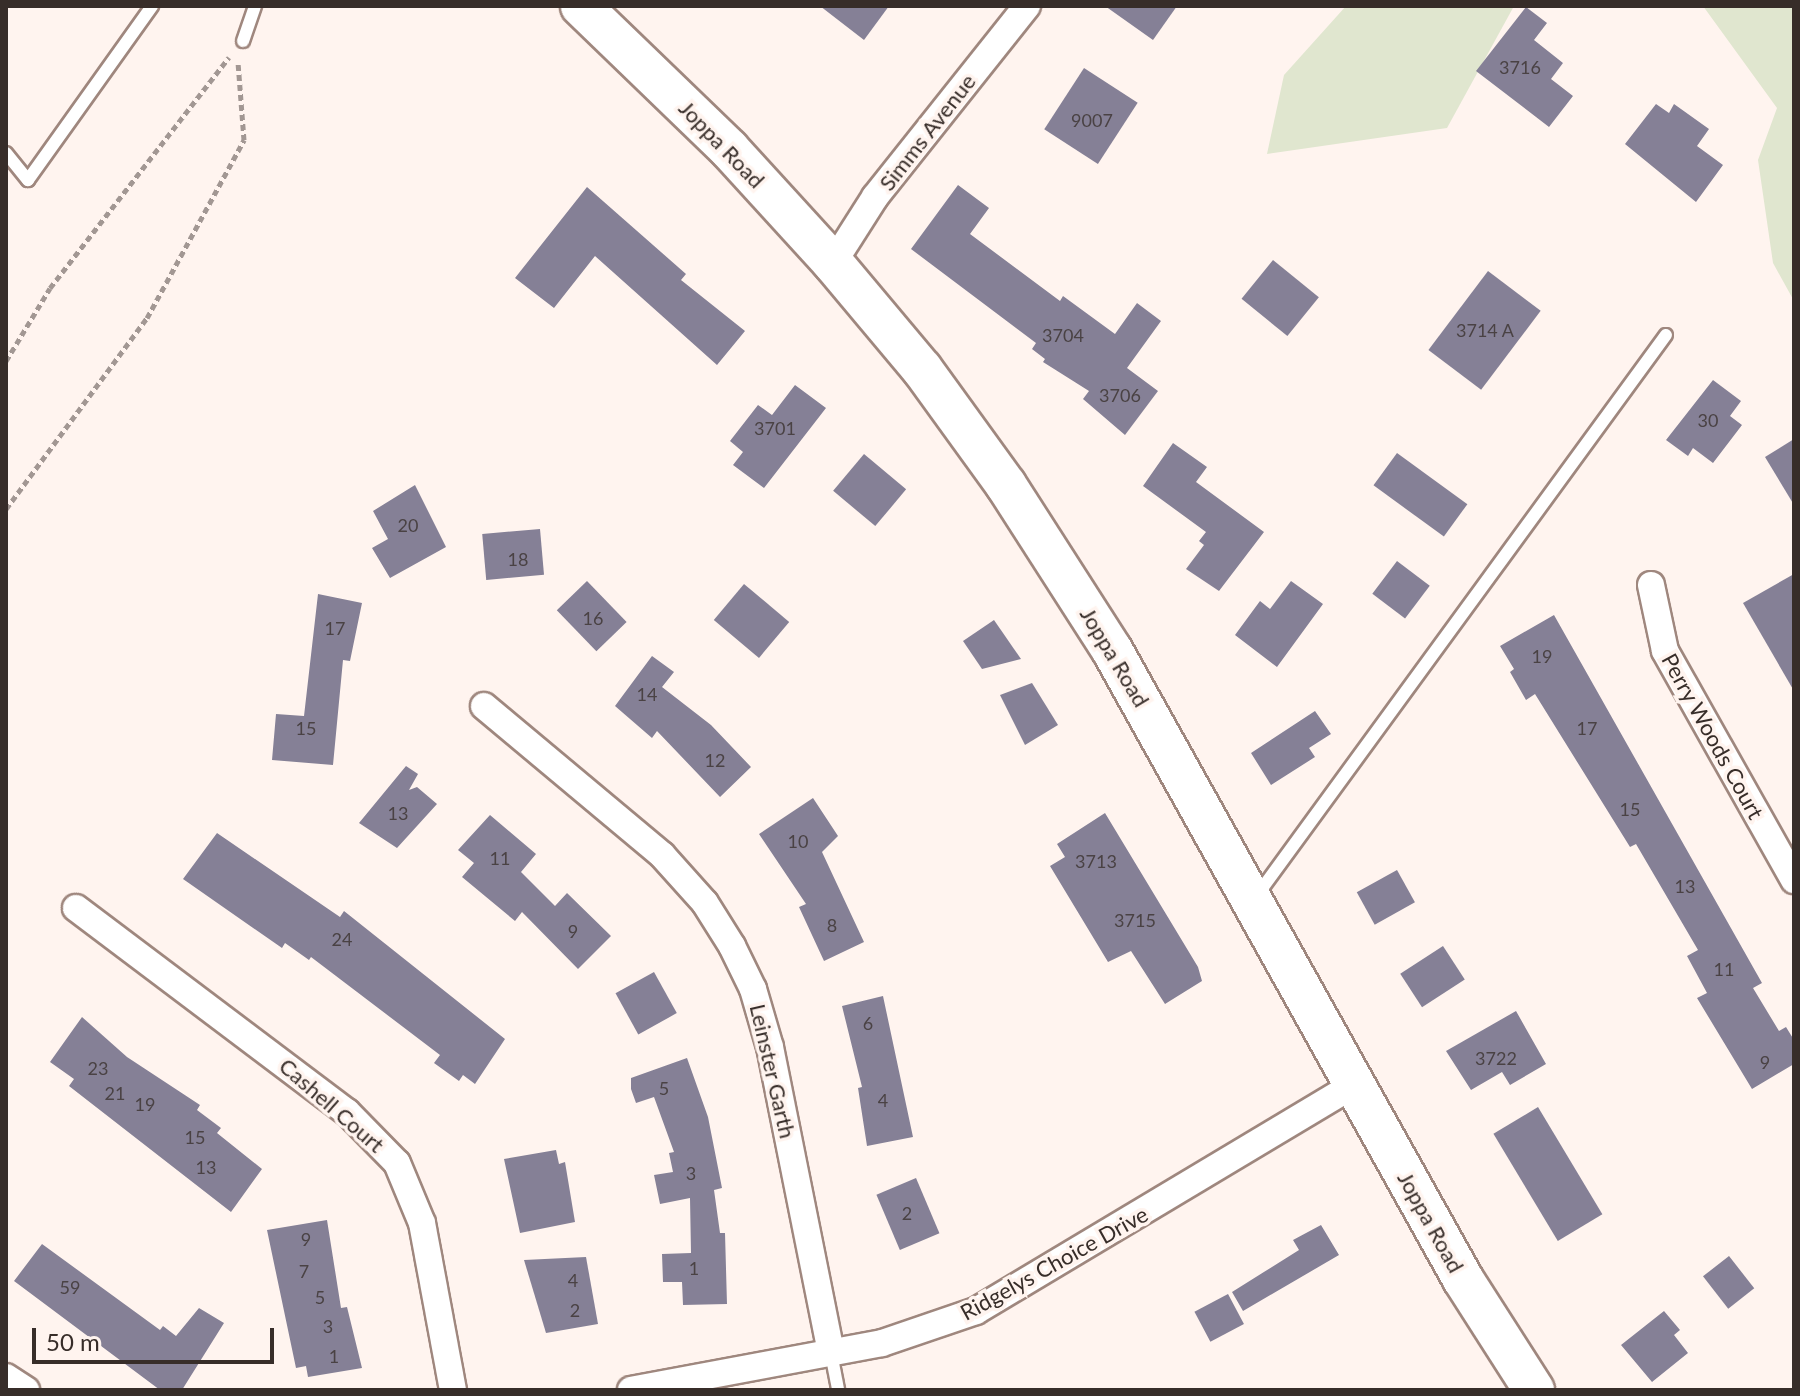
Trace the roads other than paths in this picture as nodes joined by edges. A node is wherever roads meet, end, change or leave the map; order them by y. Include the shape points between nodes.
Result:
1 (152, 6) edge
2 (255, 6) edge
3 (581, 6) edge
4 (1027, 6) edge
5 (243, 41) dead end
6 (6, 153) edge
7 (833, 263) junction
8 (1666, 335) dead end
9 (1651, 585) dead end
10 (484, 706) dead end
11 (1794, 880) edge
12 (1253, 901) junction
13 (76, 908) dead end
14 (1354, 1085) junction
15 (831, 1353) junction
16 (6, 1377) edge
17 (26, 1390) edge
18 (453, 1390) edge
19 (631, 1390) edge
20 (838, 1390) edge
21 (1534, 1390) edge

1 - 6 lane via 28,180
2 - 5 lane
3 - 7 main road, Joppa Road via 729,149
4 - 7 street, Simms Avenue via 875,197
7 - 12 main road, Joppa Road via 922,369 1044,542 1112,650
8 - 12 lane
9 - 11 street, Perry Woods Court via 1665,651
10 - 15 street, Leinster Garth via 662,855 705,903 732,946 770,1047
12 - 14 main road, Joppa Road
13 - 18 street, Cashell Court via 347,1112 397,1163 422,1223
14 - 15 street, Ridgelys Choice Drive via 976,1311 931,1329
14 - 21 main road, Joppa Road via 1470,1291
15 - 19 street, Ridgelys Choice Drive
15 - 20 lane
16 - 17 street

